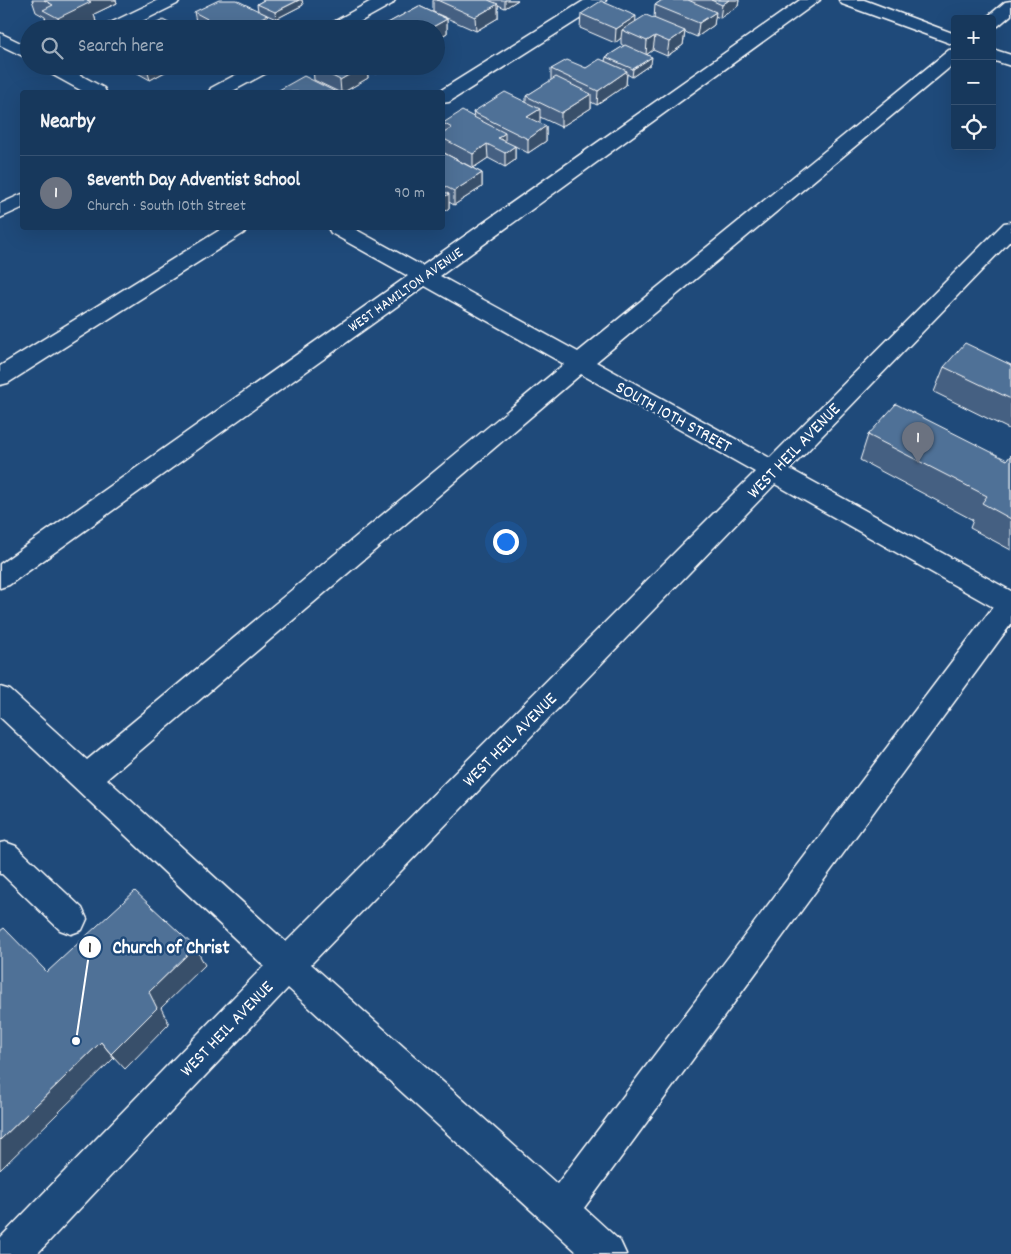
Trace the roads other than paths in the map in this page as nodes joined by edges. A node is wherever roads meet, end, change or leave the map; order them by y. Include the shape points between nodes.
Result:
1 (171, 0) edge
2 (386, 0) edge
3 (597, 0) edge
4 (811, 0) edge
5 (848, 0) edge
6 (1011, 6) edge
7 (996, 19) edge
8 (130, 20) edge
9 (350, 20) edge
10 (0, 38) edge
11 (951, 39) edge
12 (20, 49) edge
13 (996, 55) edge
14 (951, 57) edge
15 (1011, 61) edge
16 (66, 75) edge
17 (249, 75) edge
18 (93, 90) edge
19 (222, 90) edge
20 (445, 96) edge
21 (20, 201) edge
22 (0, 212) edge
23 (1011, 228) edge
24 (234, 230) edge
25 (342, 230) edge
26 (424, 276) junction
27 (580, 363) junction
28 (0, 377) edge
29 (773, 471) junction
30 (0, 578) edge
31 (1011, 604) edge
32 (0, 699) edge
33 (86, 778) junction
34 (0, 860) edge
35 (71, 919) dead end
36 (287, 965) junction
37 (559, 1211) junction
38 (11, 1254) edge
39 (606, 1254) edge

1 - 8 street
2 - 9 street
3 - 20 street
4 - 26 street, WEST HAMILTON AVENUE
5 - 11 street
6 - 7 street
10 - 12 street
13 - 15 street
14 - 27 street
16 - 18 street
17 - 19 street
21 - 22 street
23 - 29 street, WEST HEIL AVENUE
24 - 28 street
25 - 26 street, SOUTH 10TH STREET
26 - 27 street, SOUTH 10TH STREET
26 - 30 street, WEST HAMILTON AVENUE
27 - 29 street, SOUTH 10TH STREET
27 - 33 street
29 - 31 street, SOUTH 10TH STREET
29 - 36 street, WEST HEIL AVENUE
31 - 37 street
32 - 33 street
33 - 36 street
34 - 35 street via 5,856
36 - 37 street
36 - 38 street, WEST HEIL AVENUE
37 - 39 street

